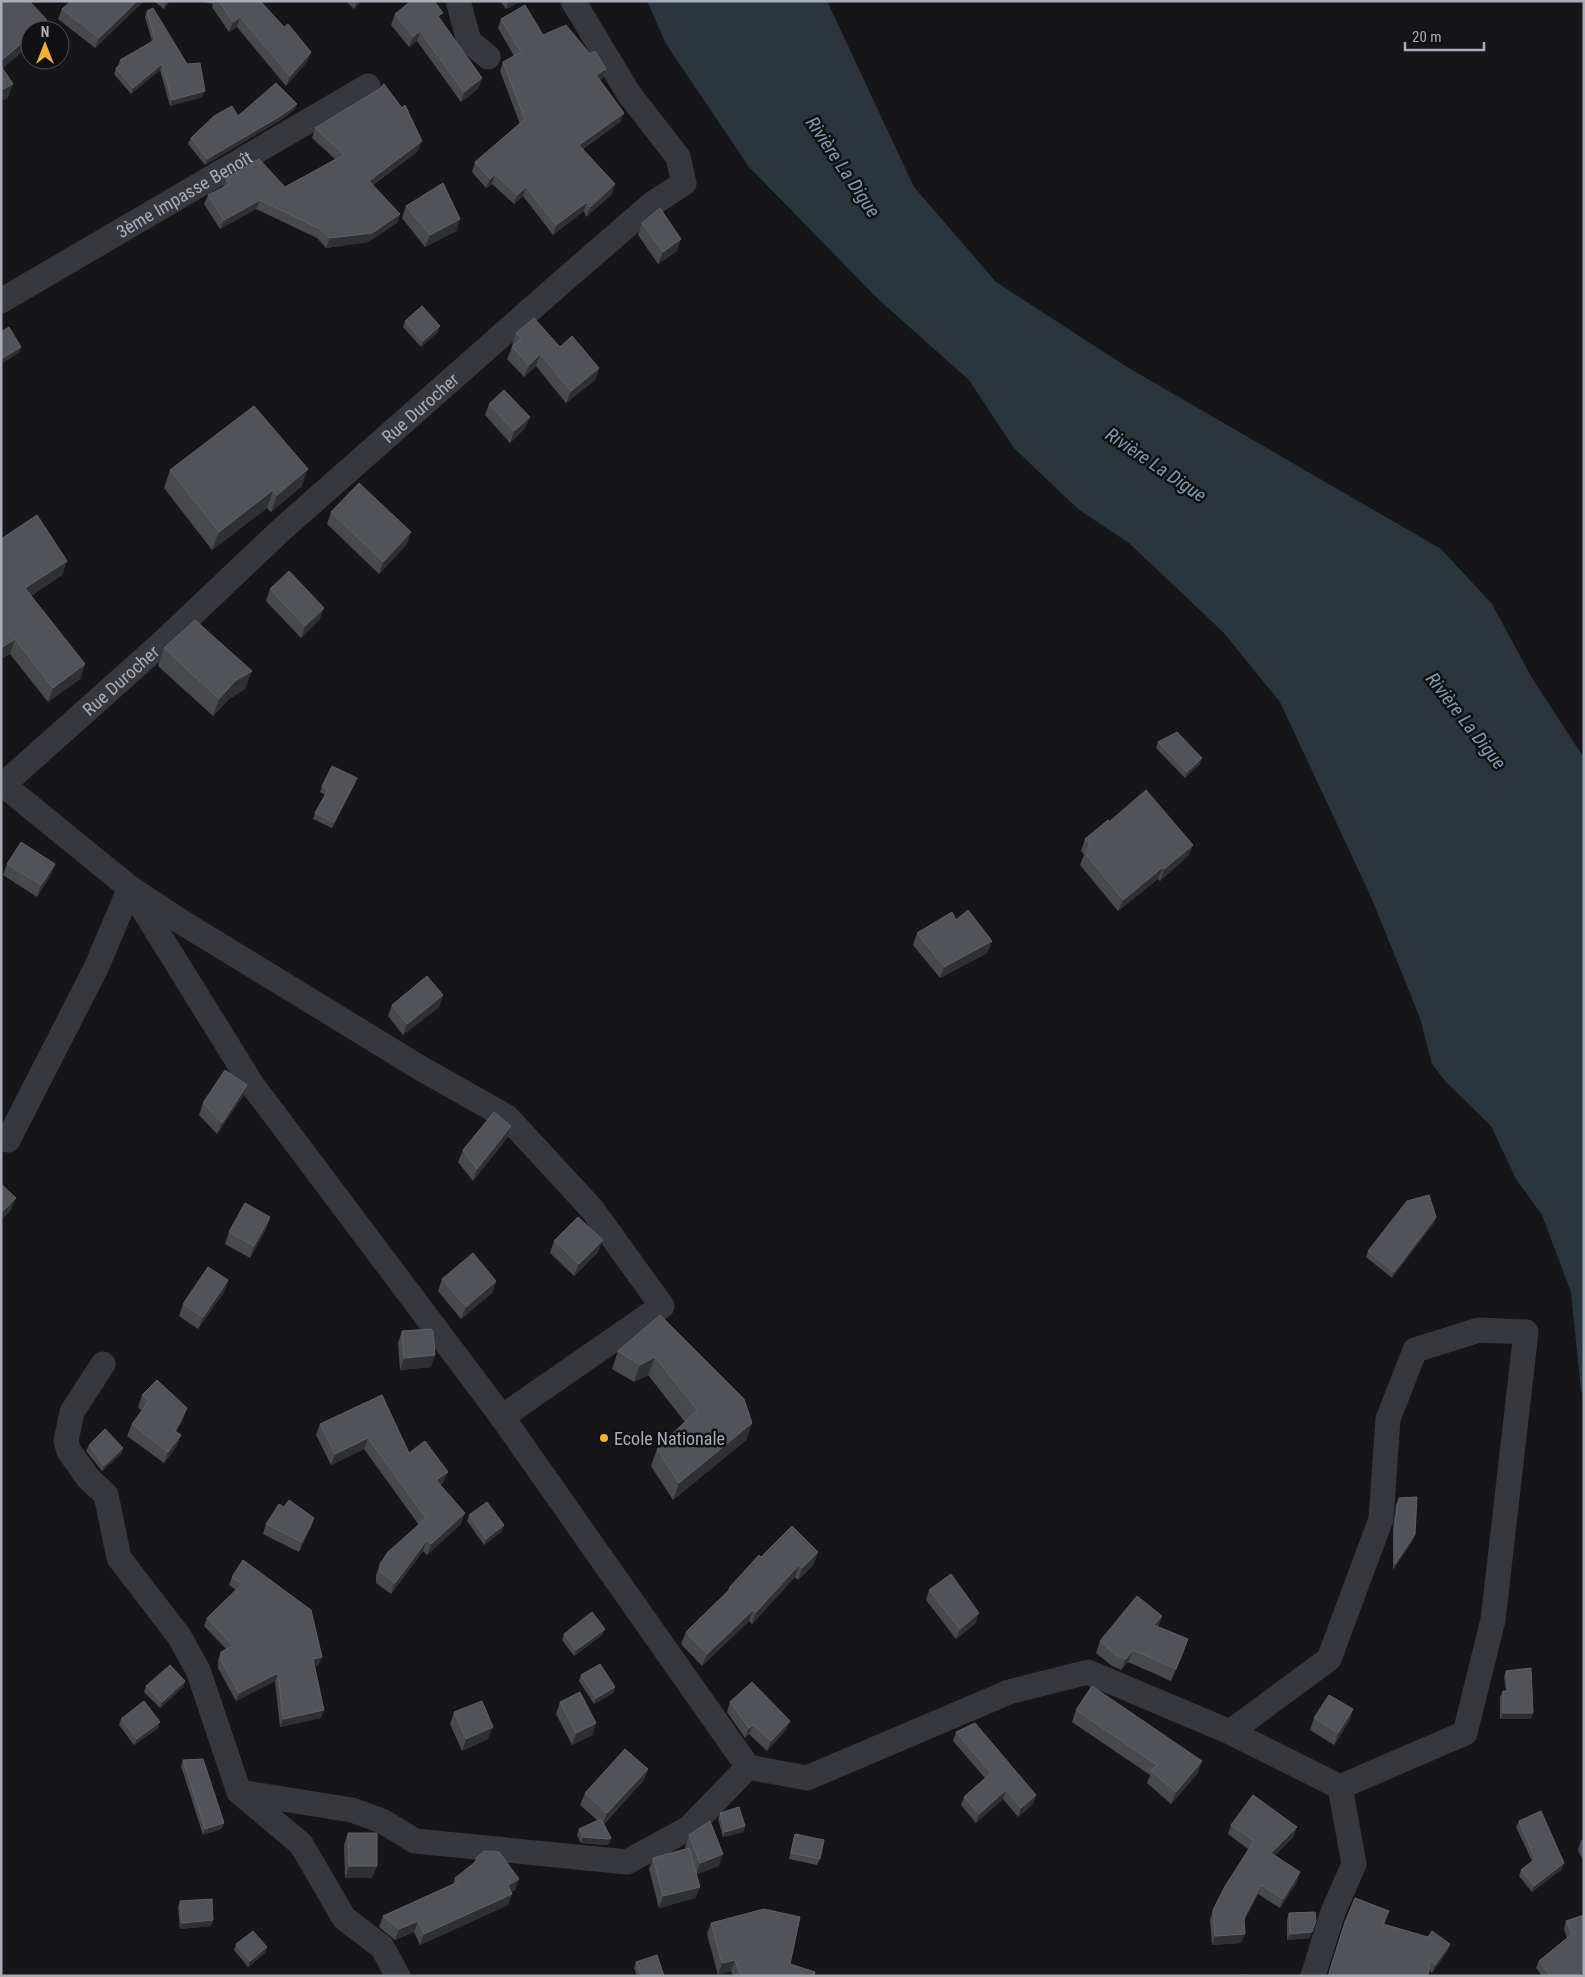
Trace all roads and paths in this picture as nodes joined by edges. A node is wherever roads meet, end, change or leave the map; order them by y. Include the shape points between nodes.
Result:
1 (458, 1) edge
2 (573, 1) edge
3 (488, 57) dead end
4 (368, 86) dead end
5 (1, 301) edge
6 (2, 784) edge
7 (130, 888) junction
8 (8, 1140) dead end
9 (103, 1364) dead end
10 (502, 1417) junction
11 (1230, 1732) junction
12 (748, 1767) junction
13 (1340, 1787) junction
14 (239, 1792) junction
15 (398, 1976) edge
16 (1313, 1976) edge

1 - 3 street via 469,41
2 - 6 street, Rue Durocher via 629,94 678,157 684,183 652,204 562,282 280,531 163,642
4 - 5 street, 3ème Impasse Benoît
6 - 7 street
7 - 8 street via 96,968
7 - 10 street via 253,1086
7 - 10 street via 422,1069 507,1117 592,1209 662,1306
9 - 14 street via 72,1412 66,1440 69,1451 106,1496 119,1558 178,1636 198,1670
10 - 12 street
11 - 12 street via 1088,1672 1009,1692 807,1778
11 - 13 street
11 - 13 street via 1329,1659 1381,1519 1388,1419 1415,1350 1478,1330 1526,1332 1493,1620 1465,1733
12 - 14 street via 690,1828 627,1862 415,1841 382,1821 352,1810
13 - 16 street via 1354,1864 1333,1912
14 - 15 street via 301,1844 344,1918 382,1947

